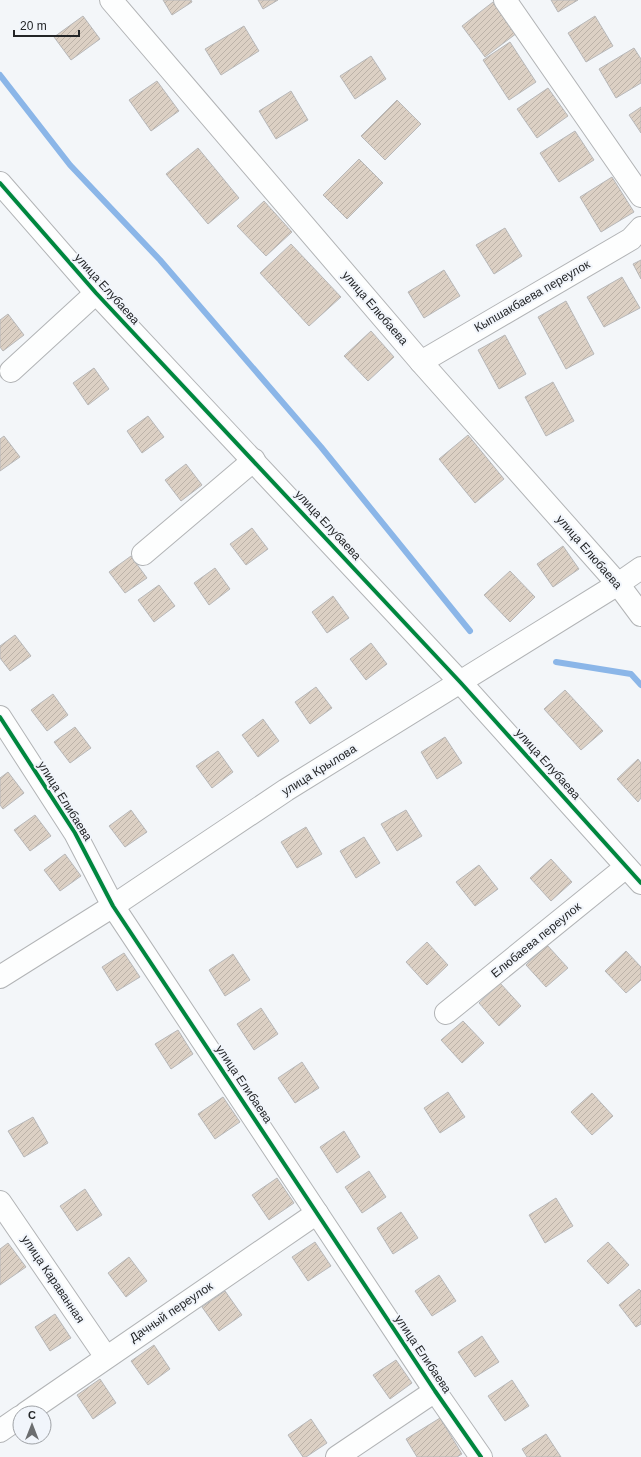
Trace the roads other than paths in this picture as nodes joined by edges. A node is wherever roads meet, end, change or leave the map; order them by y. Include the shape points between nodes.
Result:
1 (111, 0) edge
2 (505, 0) edge
3 (0, 183) edge
4 (641, 196) edge
5 (641, 228) edge
6 (96, 293) junction
7 (421, 362) junction
8 (11, 371) dead end
9 (254, 460) junction
10 (143, 554) dead end
11 (641, 568) edge
12 (618, 584) junction
13 (641, 615) edge
14 (461, 683) junction
15 (0, 716) edge
16 (626, 867) junction
17 (641, 883) edge
18 (113, 906) junction
19 (0, 977) edge
20 (446, 1013) dead end
21 (0, 1202) edge
22 (317, 1213) junction
23 (106, 1357) junction
24 (434, 1391) junction
25 (37, 1405) edge
26 (12, 1423) edge
27 (0, 1431) edge
28 (337, 1457) edge
29 (481, 1457) edge

1 - 7 street, улица Елюбаева
2 - 4 street
3 - 6 street, улица Елубаева
5 - 7 street, Кыпшакбаева переулок via 631,239
6 - 8 street
6 - 9 street, улица Елубаева
7 - 12 street, улица Елюбаева
9 - 10 street
9 - 14 street, улица Елубаева
11 - 12 street, улица Крылова
12 - 13 street, улица Елюбаева
12 - 14 street, улица Крылова
14 - 16 street, улица Елубаева
14 - 18 street, улица Крылова via 286,790
15 - 18 street, улица Елибаева via 75,833
16 - 17 street, улица Елубаева
16 - 20 street, Елюбаева переулок
18 - 19 street, улица Крылова
18 - 22 street, улица Елибаева
21 - 23 street, улица Караванная
22 - 23 street, Дачный переулок
22 - 24 street, улица Елибаева
23 - 25 street, Дачный переулок
24 - 28 street
24 - 29 street, улица Елибаева
26 - 27 street

